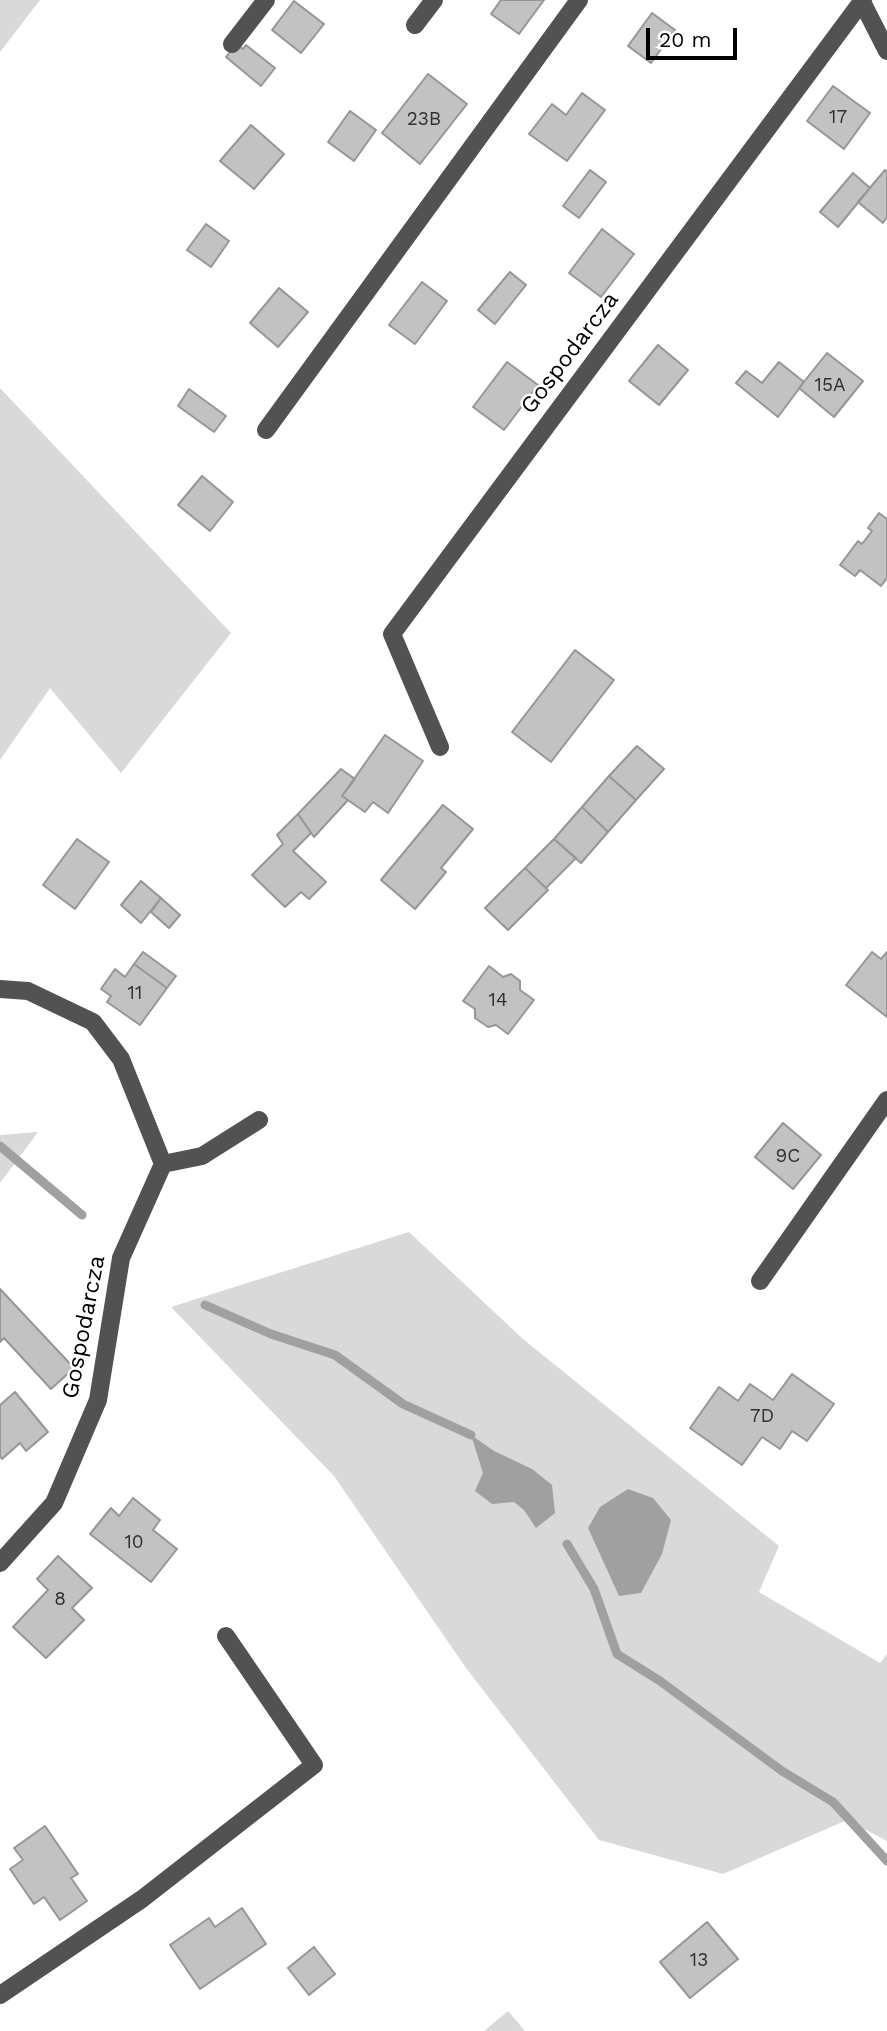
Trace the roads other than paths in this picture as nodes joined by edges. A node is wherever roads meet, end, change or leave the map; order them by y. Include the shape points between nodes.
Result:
1 (266, 0) edge
2 (434, 0) edge
3 (579, 0) edge
4 (862, 1) edge
5 (415, 26) dead end
6 (232, 44) dead end
7 (887, 51) edge
8 (266, 430) dead end
9 (440, 747) dead end
10 (0, 989) edge
11 (887, 1100) edge
12 (259, 1120) dead end
13 (163, 1164) junction
14 (760, 1281) dead end
15 (0, 1563) edge
16 (226, 1636) dead end
17 (0, 1995) edge

1 - 6 street
2 - 5 street
3 - 8 street
4 - 7 street
4 - 9 street, Gospodarcza via 392,634
10 - 13 street via 28,991 93,1022 121,1059
11 - 14 street
12 - 13 street via 202,1156
13 - 15 street, Gospodarcza via 121,1258 99,1400 54,1503
16 - 17 street via 314,1765 142,1899

